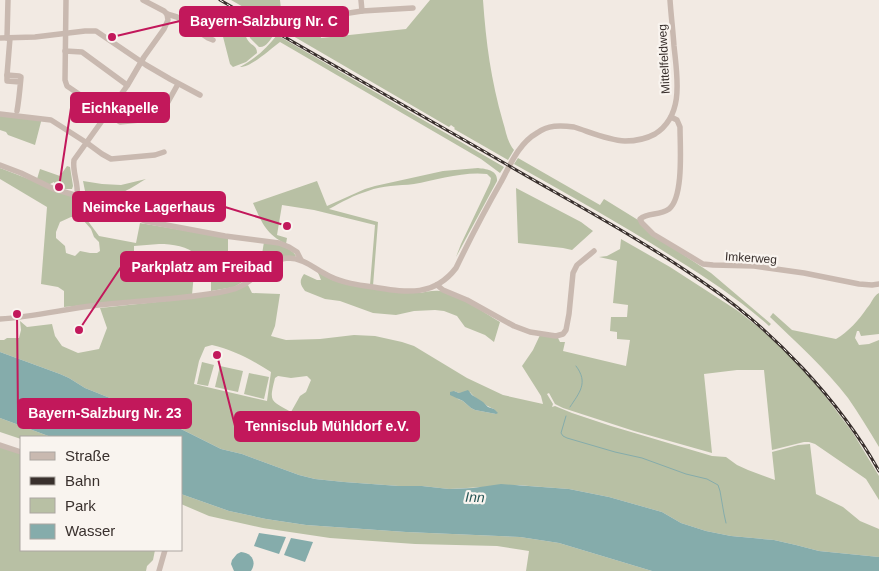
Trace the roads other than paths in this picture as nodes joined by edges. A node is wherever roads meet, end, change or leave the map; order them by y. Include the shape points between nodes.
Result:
1 (8, 0) edge
2 (66, 0) edge
3 (143, 0) edge
4 (361, 0) edge
5 (670, 0) edge
6 (413, 8) dead end
7 (362, 11) junction
8 (167, 14) junction
9 (298, 21) dead end
10 (65, 33) junction
11 (5, 38) edge
12 (214, 40) dead end
13 (65, 51) junction
14 (141, 62) junction
15 (178, 84) junction
16 (127, 85) junction
17 (200, 95) dead end
18 (18, 111) dead end
19 (108, 113) junction
20 (0, 114) edge
21 (671, 117) junction
22 (87, 142) junction
23 (164, 152) dead end
24 (0, 165) edge
25 (77, 196) junction
26 (594, 251) dead end
27 (301, 260) junction
28 (879, 284) edge
29 (437, 285) junction
30 (0, 319) edge
31 (0, 445) edge
32 (20, 452) edge
33 (165, 551) edge
34 (159, 571) edge

1 - 11 street
2 - 10 street
3 - 8 street
4 - 7 street
5 - 21 street, Mittelfeldweg via 677,85 677,99
6 - 7 street
7 - 9 street
8 - 12 street
8 - 14 street via 164,29
10 - 11 street
10 - 13 street
10 - 14 street via 98,32
11 - 18 street via 7,81 20,82
13 - 16 street via 82,52
13 - 19 street via 67,86
14 - 15 street
14 - 16 street
15 - 17 street
15 - 19 street via 159,118 122,122
16 - 19 street
19 - 22 street
20 - 22 street via 51,120
21 - 28 street, Imkerweg via 677,120 680,128 679,184 674,205 659,214 640,218 653,234 703,264 754,266 859,284
21 - 29 street via 657,132 639,140 617,140 562,125 549,127 532,136 516,156 456,268
22 - 23 street via 111,159
22 - 25 street via 74,163
24 - 25 street via 54,190
25 - 27 street via 153,223 279,243 297,252
26 - 29 street via 573,272 566,330 556,336 508,324
27 - 29 street via 335,279 368,287 408,292
27 - 30 street via 282,259 243,285 226,291
31 - 32 street
33 - 34 street

